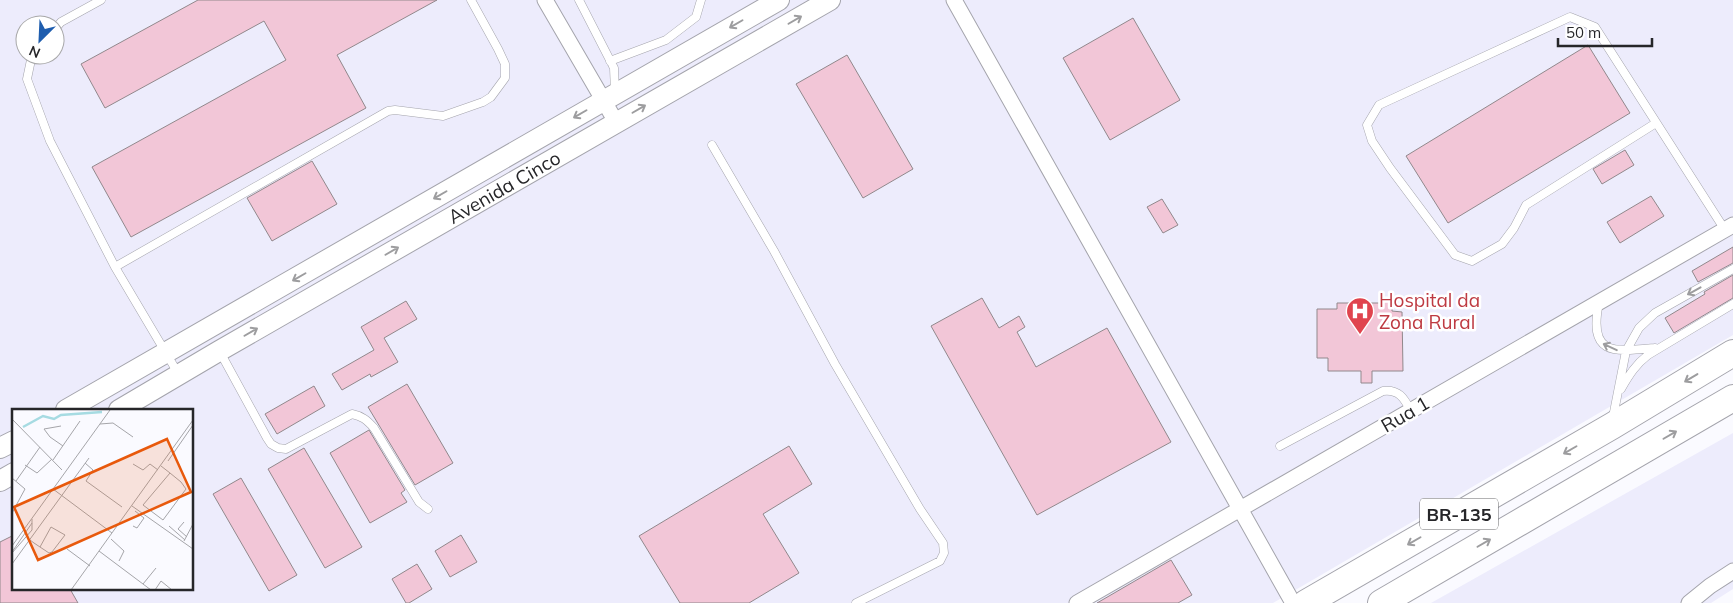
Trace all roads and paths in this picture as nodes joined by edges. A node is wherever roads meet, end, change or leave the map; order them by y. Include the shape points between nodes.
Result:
1 (101, 0) edge
2 (470, 0) edge
3 (545, 0) edge
4 (579, 0) edge
5 (702, 0) edge
6 (779, 0) edge
7 (830, 0) edge
8 (954, 0) edge
9 (65, 20) edge
10 (610, 62) junction
11 (30, 65) edge
12 (609, 97) junction
13 (616, 122) junction
14 (1656, 123) junction
15 (712, 145) dead end
16 (1729, 228) edge
17 (115, 267) junction
18 (1733, 269) edge
19 (1599, 302) junction
20 (1733, 304) edge
21 (1657, 348) junction
22 (1626, 350) junction
23 (219, 351) junction
24 (166, 353) junction
25 (1733, 353) edge
26 (179, 375) junction
27 (1618, 396) junction
28 (1733, 398) edge
29 (68, 409) edge
30 (121, 409) edge
31 (1411, 411) junction
32 (1612, 426) junction
33 (12, 442) edge
34 (1280, 446) dead end
35 (0, 448) edge
36 (12, 474) edge
37 (0, 481) edge
38 (428, 509) dead end
39 (1240, 509) junction
40 (1733, 571) edge
41 (856, 603) edge
42 (1077, 603) edge
43 (1292, 603) edge
44 (1306, 603) edge
45 (1381, 603) edge
46 (1689, 603) edge

1 - 9 lane
2 - 17 lane via 505,64 505,78 491,97 443,116 388,111
3 - 12 street
4 - 10 lane
5 - 10 lane via 696,17 666,40
6 -> 12 street, Avenida Cinco
13 -> 7 street, Avenida Cinco
8 - 39 street
10 - 12 lane via 614,68
11 - 17 lane via 27,79 50,141
12 - 13 street
12 -> 24 street, Avenida Cinco
23 -> 13 street, Avenida Cinco
14 - 14 lane via 1595,27 1570,17 1379,105 1367,125 1372,141 1390,168 1455,255 1472,261 1502,244 1526,205
14 - 16 lane
15 - 41 lane via 840,372 943,543 944,553 940,561
16 - 19 street, Rua 1
17 - 24 lane
18 -> 22 lane via 1655,313 1639,328
22 -> 19 lane via 1608,348 1598,337
19 - 31 street, Rua 1
20 - 21 lane
21 - 22 lane
21 - 27 lane via 1631,371
22 - 27 lane
23 - 26 street, Avenida Cinco
23 - 38 lane via 271,444 286,449 352,414 357,415 374,428 419,502
24 - 26 lane
24 - 29 street, Avenida Cinco
25 -> 32 highway, BR-135
26 - 30 street, Avenida Cinco
27 - 32 lane
45 -> 28 highway, BR-135
31 - 34 lane via 1400,394 1383,390
31 - 39 street, Rua 1
32 -> 44 highway, BR-135
33 - 35 street
36 - 37 street
39 - 42 street, Rua 1
39 - 43 street
40 - 46 street

